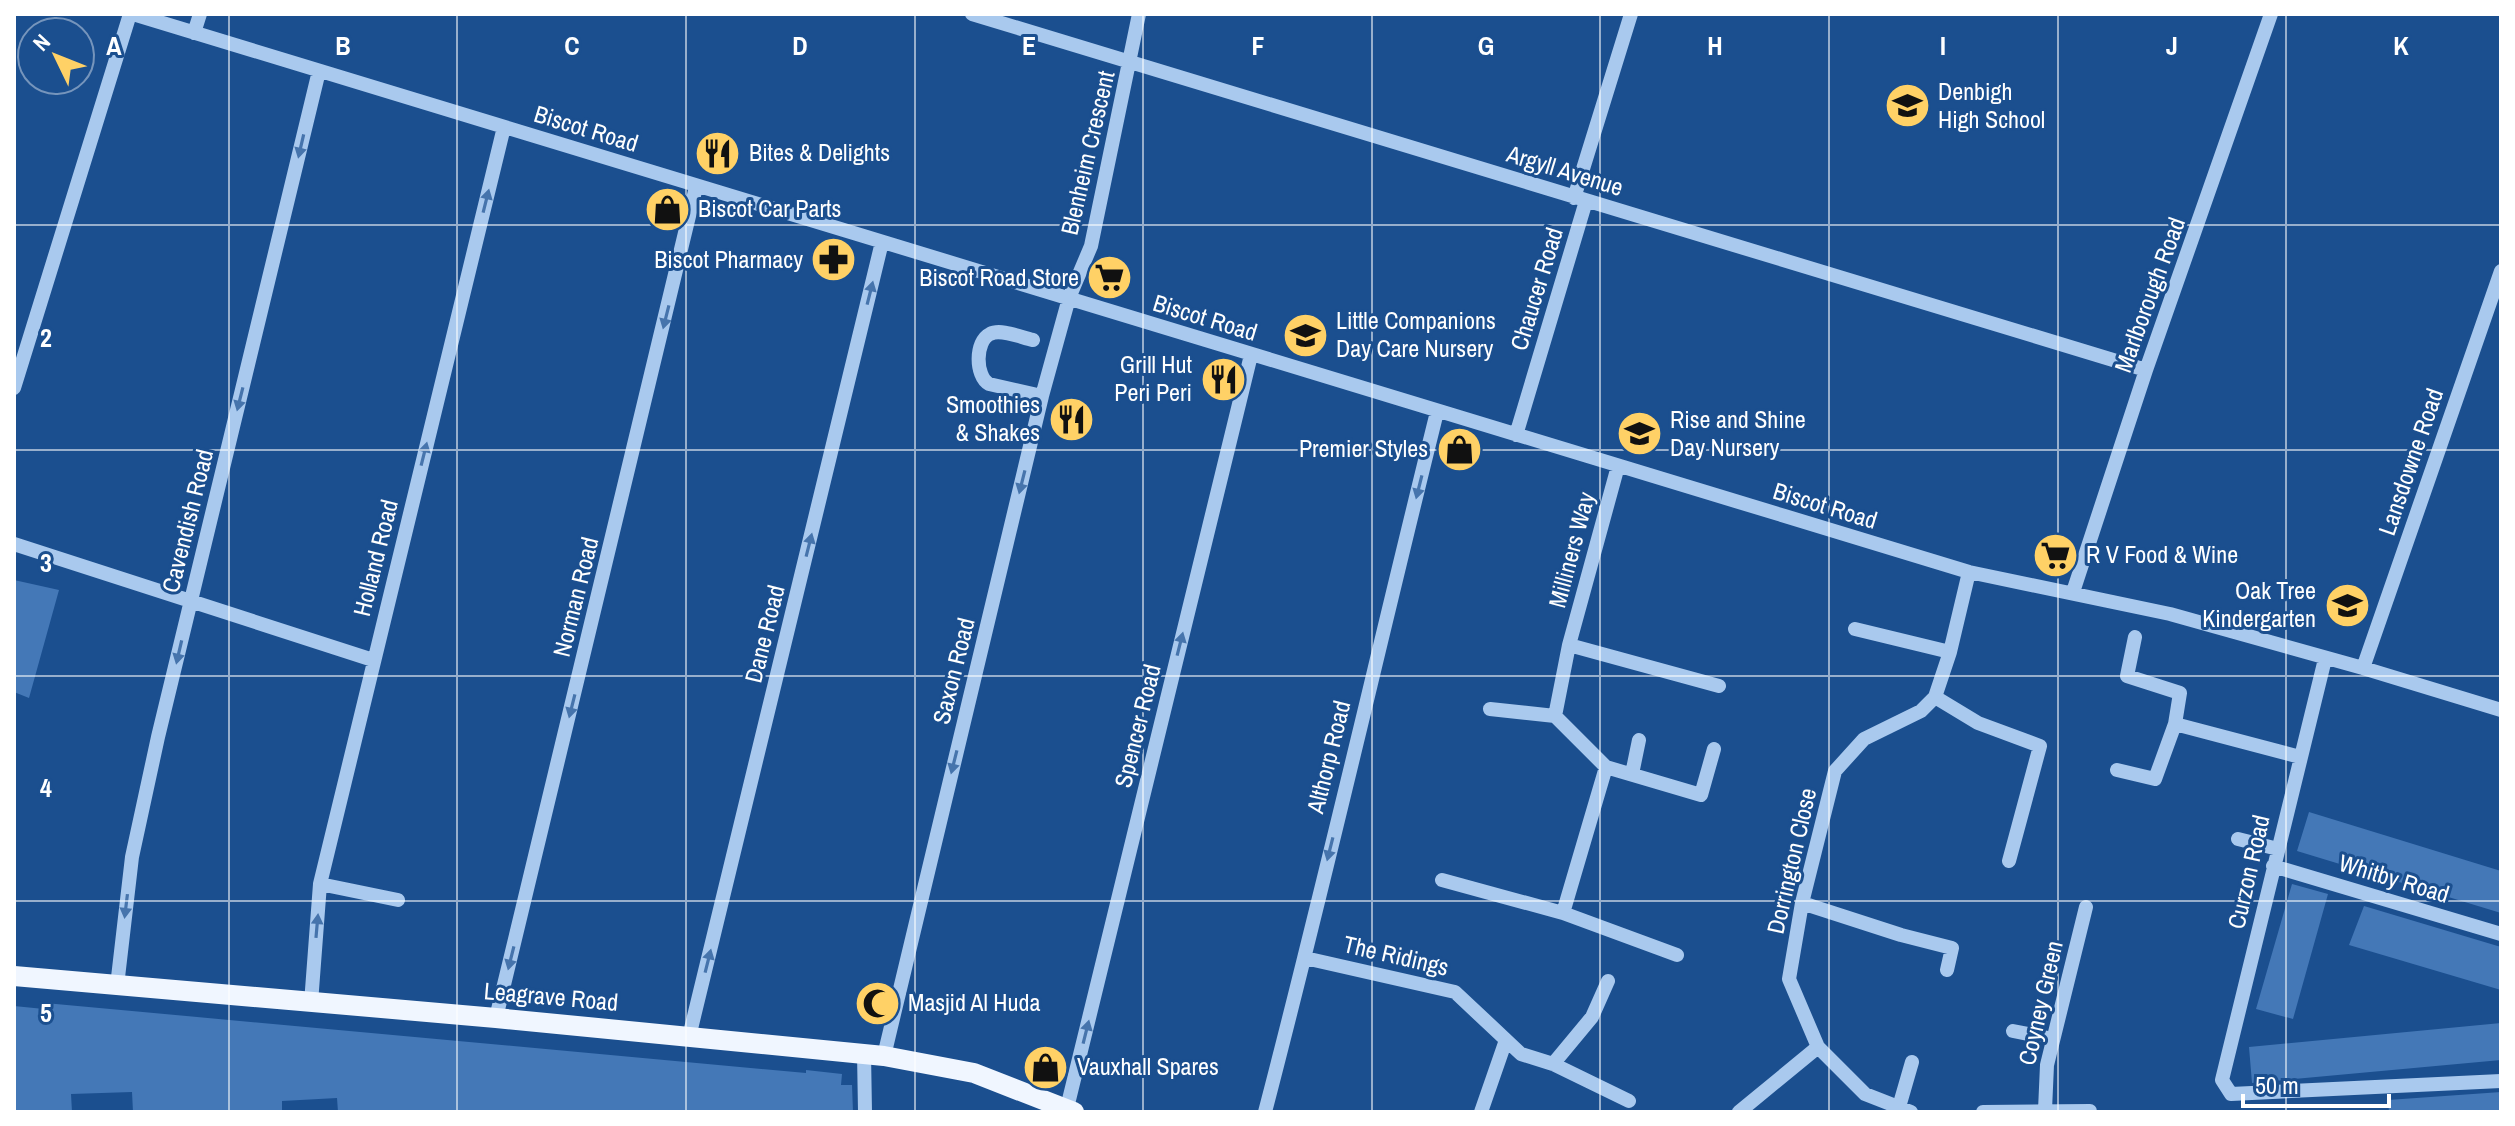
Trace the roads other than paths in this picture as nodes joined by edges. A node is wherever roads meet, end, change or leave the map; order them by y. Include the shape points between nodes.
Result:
1 (132, 14) edge
2 (200, 14) edge
3 (972, 14) edge
4 (1139, 14) edge
5 (1631, 14) edge
6 (2271, 14) edge
7 (194, 33) junction
8 (1131, 62) junction
9 (319, 71) junction
10 (504, 127) junction
11 (696, 187) junction
12 (1580, 199) junction
13 (882, 242) junction
14 (2501, 271) edge
15 (1069, 298) junction
16 (1033, 340) dead end
17 (1251, 355) junction
18 (2146, 370) junction
19 (14, 388) edge
20 (1042, 396) junction
21 (1437, 412) junction
22 (1516, 435) junction
23 (1618, 466) junction
24 (14, 544) edge
25 (1969, 572) junction
26 (2073, 592) junction
27 (190, 603) junction
28 (1855, 629) dead end
29 (2135, 637) dead end
30 (1569, 645) junction
31 (1950, 652) junction
32 (2325, 659) junction
33 (373, 660) junction
34 (2363, 668) junction
35 (1719, 686) dead end
36 (1935, 697) junction
37 (1490, 709) dead end
38 (2501, 710) edge
39 (1555, 716) junction
40 (2175, 724) junction
41 (1639, 740) dead end
42 (1714, 749) dead end
43 (2300, 757) junction
44 (1606, 767) junction
45 (2117, 770) dead end
46 (1632, 774) junction
47 (2238, 839) dead end
48 (2278, 849) junction
49 (2009, 861) dead end
50 (2273, 866) junction
51 (1442, 880) dead end
52 (320, 884) junction
53 (398, 900) dead end
54 (1802, 903) junction
55 (2086, 907) dead end
56 (1563, 913) junction
57 (2501, 934) edge
58 (1677, 955) dead end
59 (1305, 958) junction
60 (1947, 970) dead end
61 (14, 976) edge
62 (1608, 981) dead end
63 (117, 986) junction
64 (311, 1003) junction
65 (496, 1018) junction
66 (2013, 1031) dead end
67 (689, 1037) junction
68 (2053, 1039) junction
69 (1506, 1040) junction
70 (1818, 1047) junction
71 (874, 1054) junction
72 (1912, 1062) dead end
73 (1553, 1064) junction
74 (2501, 1081) edge
75 (1629, 1101) dead end
76 (1070, 1110) edge
77 (1905, 1110) edge
78 (2045, 1110) junction
79 (2090, 1111) edge
80 (865, 1112) edge
81 (1265, 1112) edge
82 (1481, 1112) edge
83 (1739, 1112) edge
84 (1983, 1112) edge

1 - 7 street, Biscot Road
1 - 19 street
2 - 7 street
3 - 8 street, Argyll Avenue
4 - 8 street, Blenheim Crescent
5 - 12 street, Chaucer Road
6 - 18 street, Marlborough Road
7 - 9 street, Biscot Road
8 - 12 street, Argyll Avenue
8 - 15 street, Blenheim Crescent via 1091,246
9 - 10 street, Biscot Road
9 -> 27 street, Cavendish Road
10 - 11 street, Biscot Road
33 -> 10 street, Holland Road
11 - 13 street, Biscot Road
11 -> 65 street, Norman Road
12 - 18 street, Argyll Avenue
12 - 22 street, Chaucer Road
13 - 15 street, Biscot Road
67 -> 13 street, Dane Road
14 - 34 street, Lansdowne Road
15 - 17 street, Biscot Road
15 - 20 street, Saxon Road
16 - 20 street via 990,333 977,366 989,384
17 - 21 street, Biscot Road
76 -> 17 street, Spencer Road
18 - 26 street, Marlborough Road
20 -> 71 street, Saxon Road
21 - 22 street, Biscot Road
21 -> 59 street, Althorp Road
22 - 23 street, Biscot Road
23 - 25 street, Biscot Road
23 - 30 street, Milliners Way
24 - 27 street
25 - 26 street, Biscot Road
25 - 31 street
26 - 32 street, Biscot Road
27 - 33 street
27 -> 63 street, Cavendish Road via 132,857
28 - 31 street
29 - 40 street via 2127,676 2180,693
30 - 35 street, Milliners Way
30 - 39 street, Milliners Way
31 - 36 street
32 - 34 street, Biscot Road
32 - 43 street, Curzon Road
33 - 52 street, Holland Road
34 - 38 street, Biscot Road
36 - 49 street via 1978,723 2040,746
36 - 54 street, Dorrington Close via 1921,711 1864,739 1835,771
37 - 39 street
39 - 44 street
40 - 43 street
40 - 45 street via 2155,779
41 - 46 street
42 - 46 street via 1701,795
43 - 48 street, Curzon Road
44 - 46 street
44 - 56 street
47 - 48 street
48 - 50 street, Curzon Road
50 - 57 street, Whitby Road
50 - 74 street, Curzon Road via 2222,1080 2231,1094
51 - 56 street
52 - 53 street
64 -> 52 street, Holland Road
54 - 60 street via 1952,948
54 - 70 street, Dorrington Close via 1789,979
55 - 68 street, Coyney Green
56 - 58 street
59 - 69 street, The Ridings via 1455,992
59 - 81 street, Althorp Road
61 - 63 main road, Leagrave Road
62 - 73 street via 1592,1017
63 - 64 main road, Leagrave Road
64 - 65 main road, Leagrave Road
65 - 67 main road, Leagrave Road
66 - 68 street
67 - 71 main road, Leagrave Road
68 - 78 street, Coyney Green
69 - 73 street, The Ridings via 1521,1054
69 - 82 street
70 - 77 street, Dorrington Close via 1865,1094
70 - 83 street
71 - 76 main road, Leagrave Road via 974,1073
71 - 80 street, Saxon Road
72 - 77 street
73 - 75 street, The Ridings
78 - 79 street
78 - 84 street

